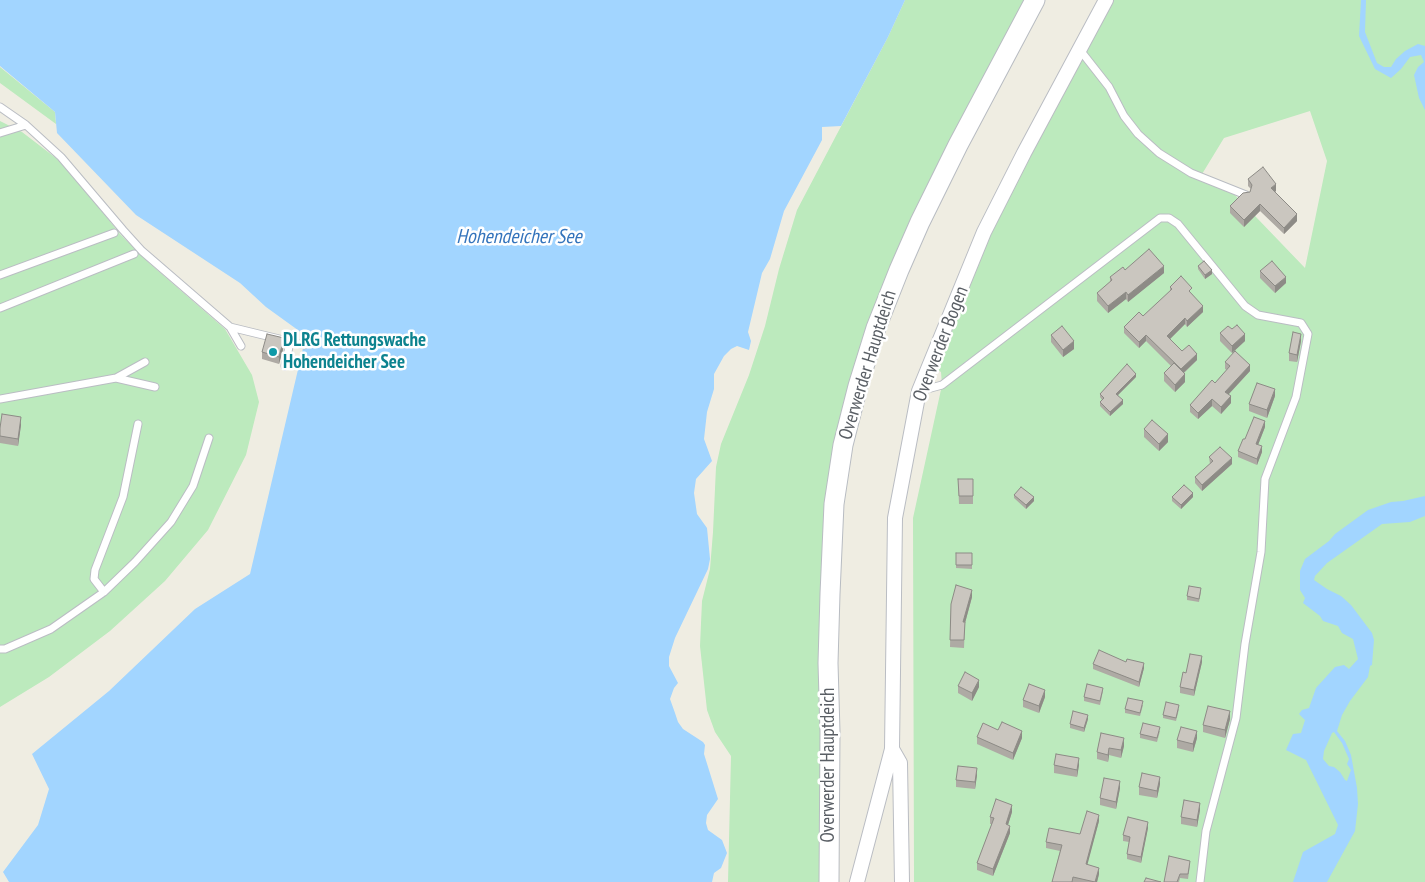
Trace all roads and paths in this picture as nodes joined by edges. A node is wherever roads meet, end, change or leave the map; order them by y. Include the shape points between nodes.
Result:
1 (1035, 0) edge
2 (1106, 0) edge
3 (1080, 50) junction
4 (0, 107) edge
5 (26, 125) junction
6 (0, 133) edge
7 (1246, 195) edge
8 (114, 233) dead end
9 (134, 254) dead end
10 (0, 276) edge
11 (0, 308) edge
12 (230, 327) junction
13 (290, 342) junction
14 (304, 345) dead end
15 (241, 346) dead end
16 (145, 362) dead end
17 (284, 366) dead end
18 (116, 378) junction
19 (154, 387) dead end
20 (919, 391) junction
21 (0, 399) edge
22 (138, 424) dead end
23 (209, 438) dead end
24 (104, 592) junction
25 (0, 649) edge
26 (892, 749) junction
27 (829, 882) edge
28 (857, 882) edge
29 (902, 882) edge
30 (1200, 882) edge

1 - 27 street, Overwerder Hauptdeich via 958,145 899,270 876,328 843,445 834,504 830,594
2 - 3 street, Overwerder Bogen
3 - 7 lane via 1108,87 1124,116 1159,153 1191,172
3 - 20 street, Overwerder Bogen via 984,232
4 - 5 lane
5 - 6 lane
5 - 12 lane via 61,157 142,251
8 - 10 lane
9 - 11 lane
12 - 13 lane
12 - 15 lane
13 - 14 lane
13 - 17 lane
16 - 18 lane
18 - 19 lane
18 - 21 lane
20 - 26 street, Overwerder Bogen via 895,518
20 - 30 lane via 942,385 1160,218 1169,218 1178,224 1245,306 1258,315 1301,323 1308,334 1296,397 1265,479 1261,552 1236,718 1206,831
22 - 24 lane via 124,497 95,570 94,579
23 - 24 lane via 193,486 170,522
24 - 25 lane via 50,629
26 - 28 street, Overwerder Bogen
26 - 29 street, Overwerder Bogen via 900,763

